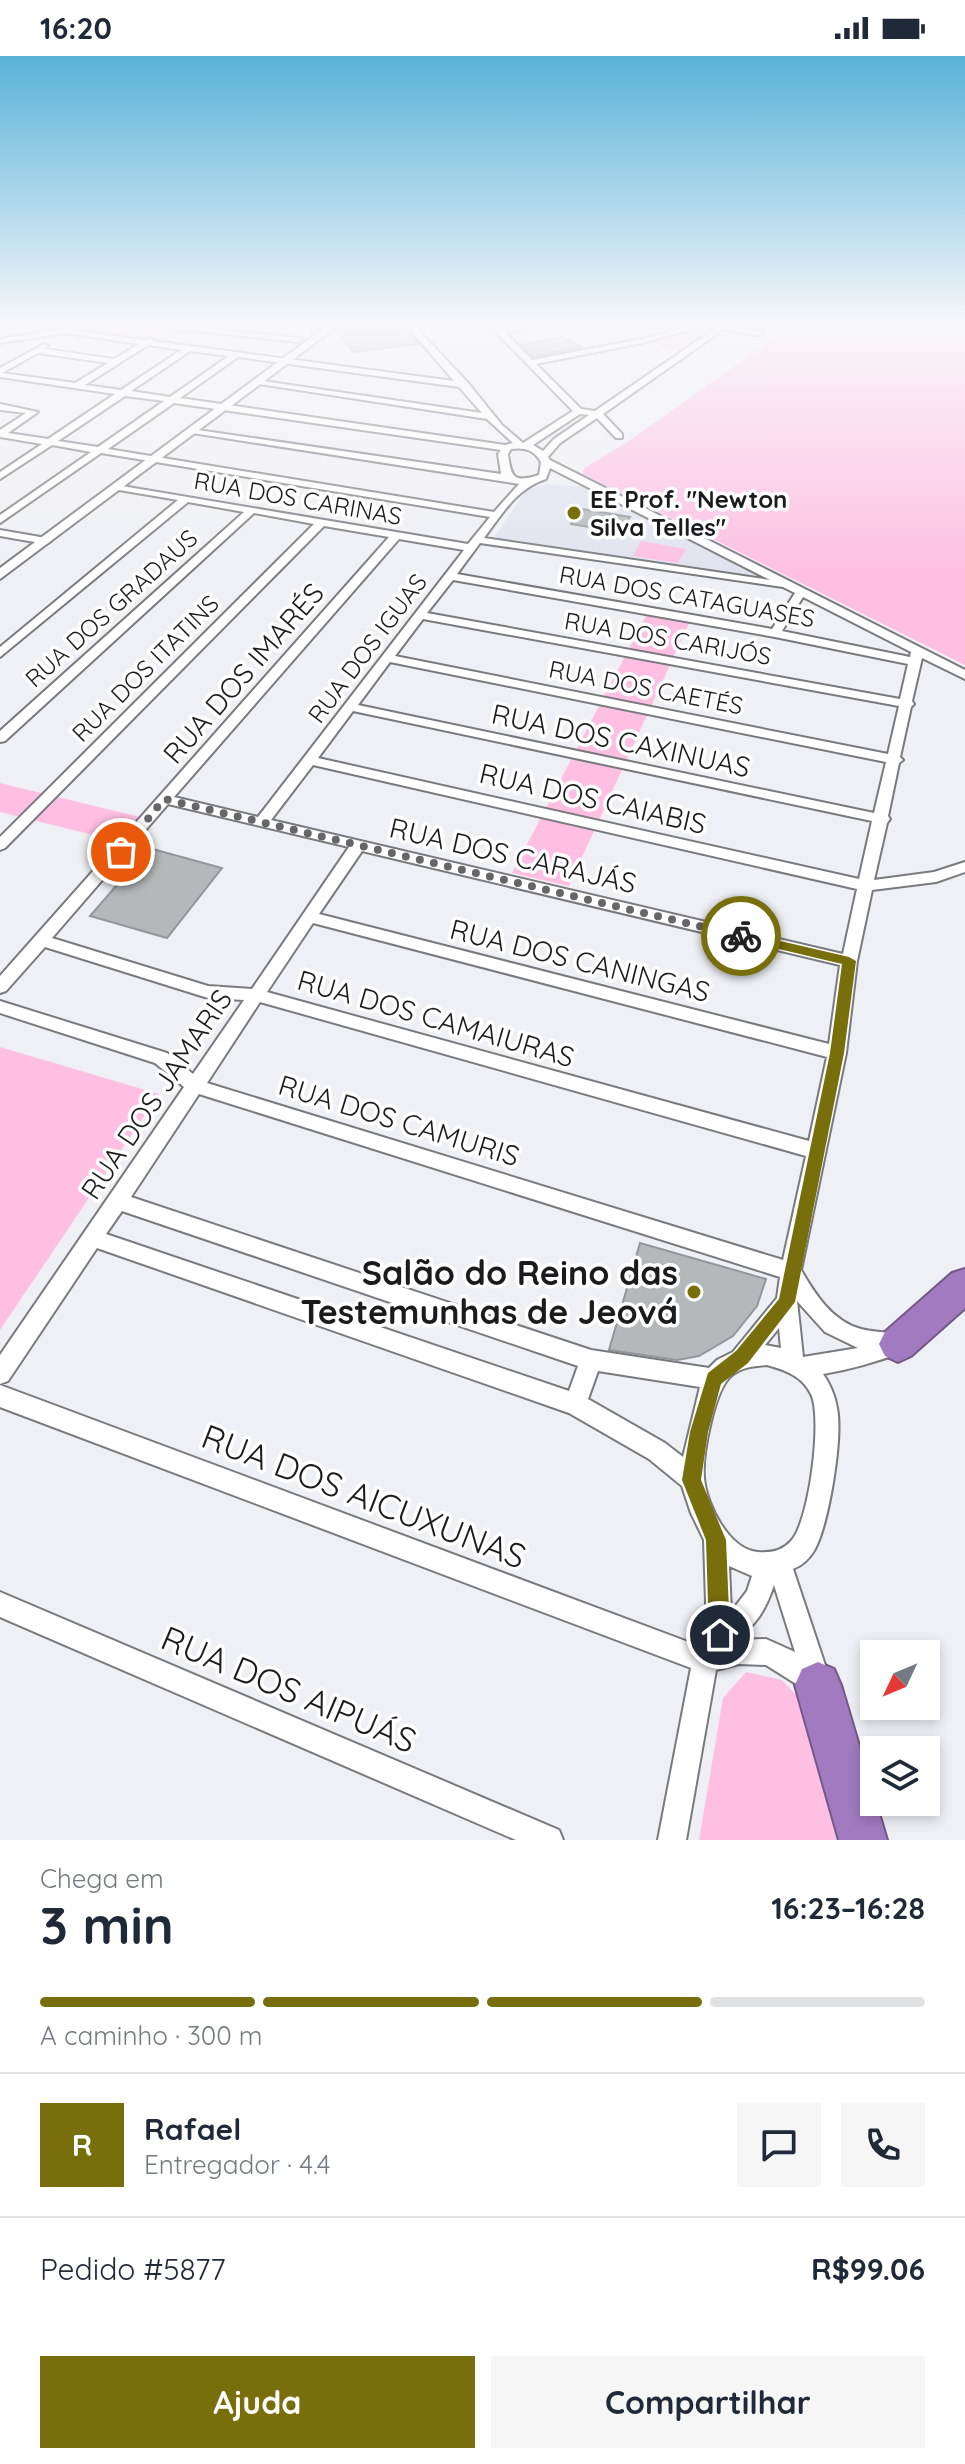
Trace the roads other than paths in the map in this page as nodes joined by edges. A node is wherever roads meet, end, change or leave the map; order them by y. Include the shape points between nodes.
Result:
1 (2, 407) edge
2 (102, 407) edge
3 (160, 407) edge
4 (225, 407) edge
5 (227, 407) edge
6 (424, 407) edge
7 (483, 407) edge
8 (574, 407) edge
9 (608, 407) edge
10 (578, 411) junction
11 (598, 414) junction
12 (491, 417) junction
13 (499, 427) junction
14 (191, 432) junction
15 (0, 434) edge
16 (619, 436) dead end
17 (51, 442) junction
18 (523, 445) junction
19 (507, 448) junction
20 (99, 450) junction
21 (155, 459) junction
22 (544, 459) junction
23 (0, 476) edge
24 (510, 479) junction
25 (531, 481) junction
26 (590, 484) junction
27 (119, 487) junction
28 (186, 499) junction
29 (507, 501) junction
30 (252, 510) junction
31 (496, 515) junction
32 (0, 520) edge
33 (322, 522) junction
34 (0, 533) edge
35 (396, 535) junction
36 (46, 541) junction
37 (474, 544) junction
38 (0, 575) edge
39 (450, 576) junction
40 (785, 585) junction
41 (800, 593) junction
42 (419, 615) junction
43 (775, 633) junction
44 (0, 653) edge
45 (917, 656) junction
46 (387, 658) junction
47 (965, 675) edge
48 (908, 704) junction
49 (350, 707) junction
50 (0, 738) edge
51 (310, 760) junction
52 (896, 760) junction
53 (164, 799) junction
54 (883, 819) junction
55 (262, 822) junction
56 (0, 845) edge
57 (358, 845) junction
58 (965, 867) edge
59 (866, 886) junction
60 (309, 917) junction
61 (42, 940) junction
62 (849, 961) junction
63 (0, 987) edge
64 (256, 995) junction
65 (0, 1007) edge
66 (837, 1053) junction
67 (195, 1086) junction
68 (817, 1151) junction
69 (118, 1201) junction
70 (93, 1238) junction
71 (791, 1271) junction
72 (965, 1285) edge
73 (787, 1302) junction
74 (898, 1344) junction
75 (742, 1357) junction
76 (591, 1360) junction
77 (799, 1363) junction
78 (0, 1374) edge
79 (714, 1379) junction
80 (0, 1396) edge
81 (575, 1404) junction
82 (692, 1480) junction
83 (716, 1540) junction
84 (773, 1564) junction
85 (0, 1604) edge
86 (720, 1635) junction
87 (705, 1661) junction
88 (818, 1685) junction
89 (549, 1840) edge
90 (672, 1840) edge
91 (863, 1840) edge

1 - 15 street via 34,412
2 - 17 street
3 - 20 street
4 - 14 street
5 - 19 street
6 - 12 street
7 - 12 street
8 - 10 street
9 - 11 street
10 - 11 street
10 - 18 street
11 - 16 street
11 - 22 street via 557,441
12 - 13 street
13 - 18 street
13 - 19 street via 499,439
14 - 21 street
14 - 24 street
15 - 17 street
17 - 20 street
17 - 23 street
18 - 19 street
18 - 22 street
19 - 24 street, RUA DOS IGUAS via 503,463
20 - 21 street
20 - 32 street
21 - 27 street
21 - 31 street
22 - 25 street, RUA DOS IGUAS via 543,477
22 - 26 street
24 - 25 street
24 - 29 street, RUA DOS IGUAS
25 - 26 street
25 - 29 street, RUA DOS IGUAS
26 - 40 street
27 - 28 street, RUA DOS CARINAS
27 - 36 street
28 - 30 street, RUA DOS CARINAS
28 - 44 street
29 - 31 street, RUA DOS IGUAS
30 - 33 street, RUA DOS CARINAS
30 - 50 street, RUA DOS GRADAUS
31 - 37 street, RUA DOS IGUAS
33 - 35 street, RUA DOS CARINAS
33 - 56 street, RUA DOS ITATINS
34 - 36 street
35 - 37 street, RUA DOS CARINAS
35 - 53 street, RUA DOS IMARÉS
36 - 38 street
37 - 39 street, RUA DOS IGUAS
37 - 40 street, RUA DOS CARINAS
39 - 42 street, RUA DOS IGUAS
39 - 43 street, RUA DOS CATAGUASES
40 - 41 street
41 - 43 street
41 - 45 street
42 - 46 street, RUA DOS IGUAS
42 - 48 street, RUA DOS CARIJÓS
43 - 45 street, RUA DOS CATAGUASES
45 - 47 street
45 - 48 street
46 - 49 street, RUA DOS IGUAS
46 - 52 street, RUA DOS CAETÉS
48 - 52 street
49 - 51 street, RUA DOS IGUAS
49 - 54 street, RUA DOS CAXINUAS
51 - 55 street, RUA DOS IGUAS
51 - 59 street, RUA DOS CAIABIS
52 - 54 street
53 - 55 street, RUA DOS CARAJÁS
53 - 61 street, RUA DOS IMARÉS
54 - 59 street
55 - 57 street, RUA DOS CARAJÁS
57 - 60 street, RUA DOS JAMARIS
57 - 62 street, RUA DOS CARAJÁS
58 - 59 street via 936,877
59 - 62 street
60 - 64 street, RUA DOS JAMARIS
60 - 66 street, RUA DOS CANINGAS
61 - 63 street, RUA DOS IMARÉS
61 - 64 street, RUA DOS CAMAIURAS via 208,992
62 - 66 street
64 - 67 street, RUA DOS JAMARIS
64 - 68 street, RUA DOS CAMAIURAS
65 - 67 street, RUA DOS CAMURIS via 161,1058
66 - 68 street
67 - 69 street, RUA DOS JAMARIS
67 - 71 street, RUA DOS CAMURIS
68 - 71 street
69 - 70 street, RUA DOS JAMARIS
69 - 76 street
70 - 78 street, RUA DOS JAMARIS
70 - 81 street
71 - 73 street
71 - 74 street via 810,1307 828,1325 864,1342
72 - 74 highway
73 - 75 street
73 - 77 street
74 - 77 street via 858,1358
75 - 77 street via 767,1355
75 - 79 street
76 - 79 street
76 - 81 street
77 - 84 street via 821,1389 830,1416 826,1459 806,1542
79 - 82 street
80 - 87 street, RUA DOS AICUXUNAS
81 - 82 street via 657,1451
82 - 83 street
83 - 84 street via 751,1564
83 - 86 street
84 - 86 street via 743,1619
84 - 88 street
85 - 89 street, RUA DOS AIPUÁS
86 - 87 street
87 - 88 street via 739,1649 762,1649 788,1659
87 - 90 street
88 - 91 highway

